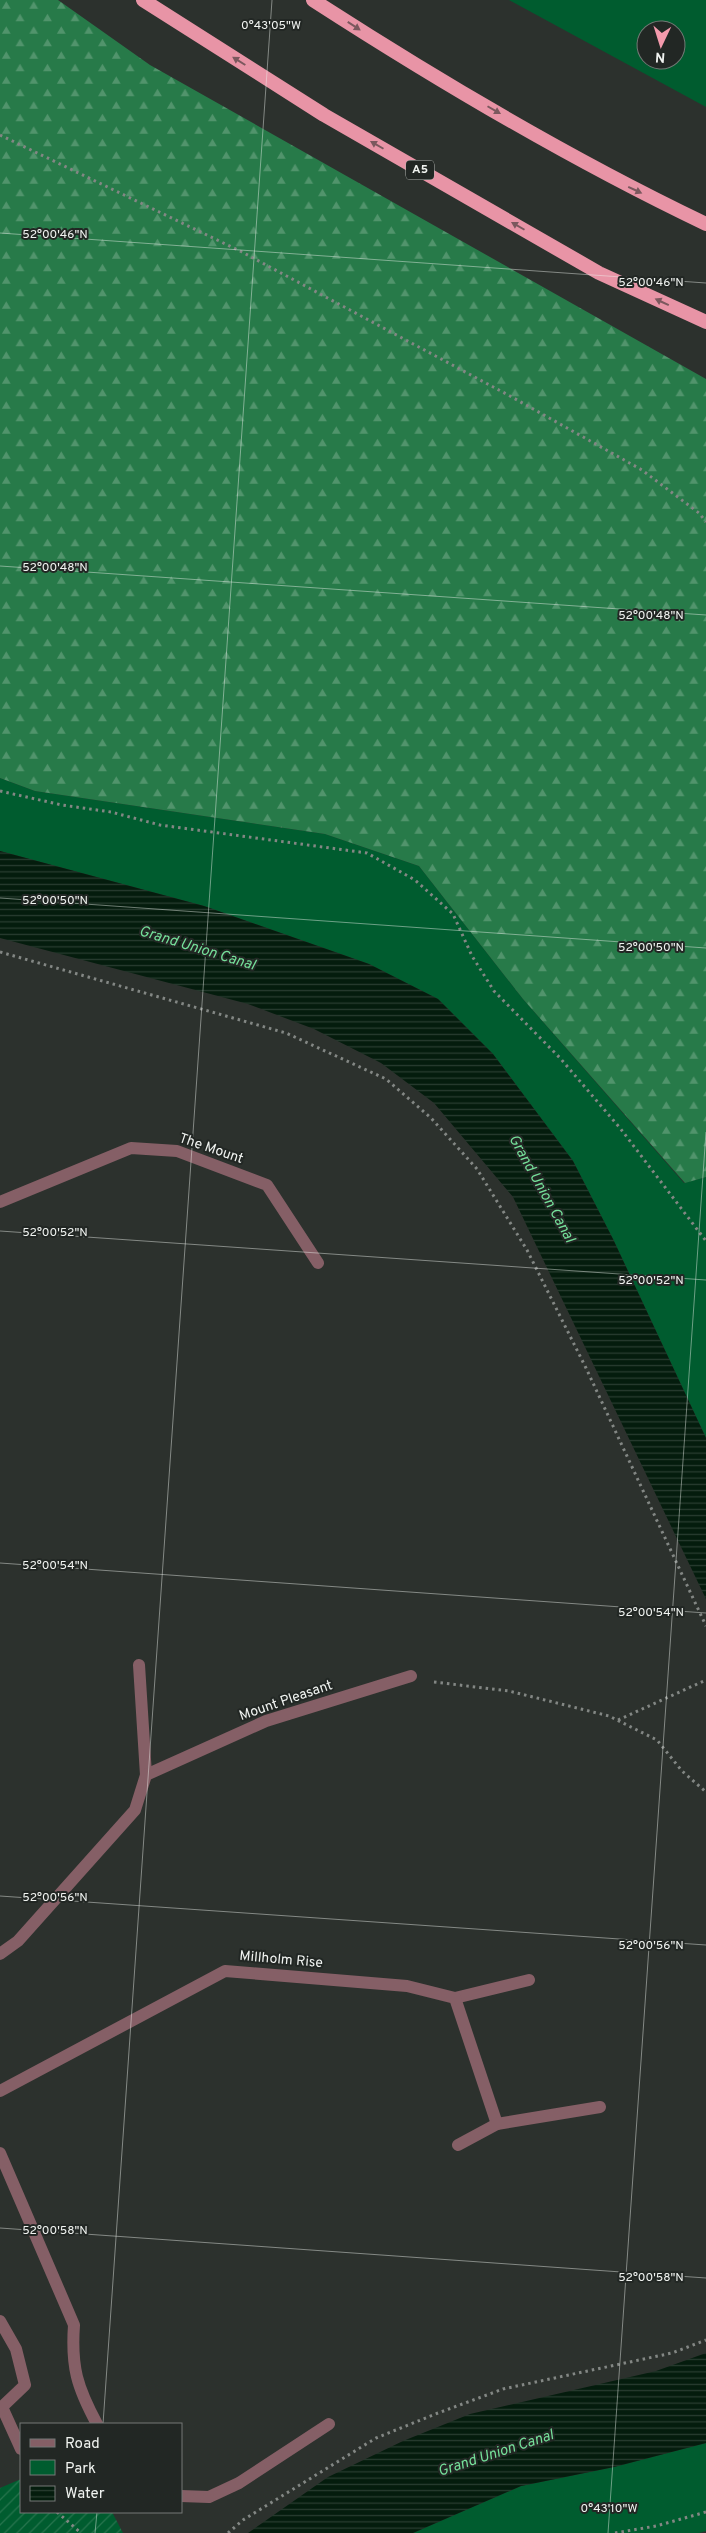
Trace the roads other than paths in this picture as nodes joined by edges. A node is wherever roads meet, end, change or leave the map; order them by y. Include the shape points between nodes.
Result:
1 (143, 0) edge
2 (313, 0) edge
3 (706, 224) edge
4 (706, 322) edge
5 (0, 1202) edge
6 (318, 1263) dead end
7 (139, 1665) dead end
8 (411, 1676) road end
9 (146, 1775) junction
10 (0, 1954) edge
11 (529, 1980) dead end
12 (455, 1998) junction
13 (0, 2091) edge
14 (600, 2107) dead end
15 (496, 2124) junction
16 (458, 2145) dead end
17 (0, 2153) edge
18 (0, 2321) edge
19 (96, 2423) edge
20 (328, 2424) dead end
21 (20, 2447) edge
22 (182, 2496) edge

4 -> 1 highway, A5 via 599,273 324,115
2 -> 3 highway via 401,57 622,184
5 - 6 street, The Mount via 131,1148 177,1151 267,1185
7 - 9 street
8 - 9 street, Mount Pleasant via 266,1721
9 - 10 street via 135,1810 18,1940
11 - 12 street
12 - 13 street, Millholm Rise via 407,1986 225,1971
12 - 15 street
14 - 15 street
15 - 16 street
17 - 19 street via 74,2324 72,2356 83,2397
18 - 21 street via 16,2349 26,2385 2,2407
20 - 22 street via 239,2483 208,2497

